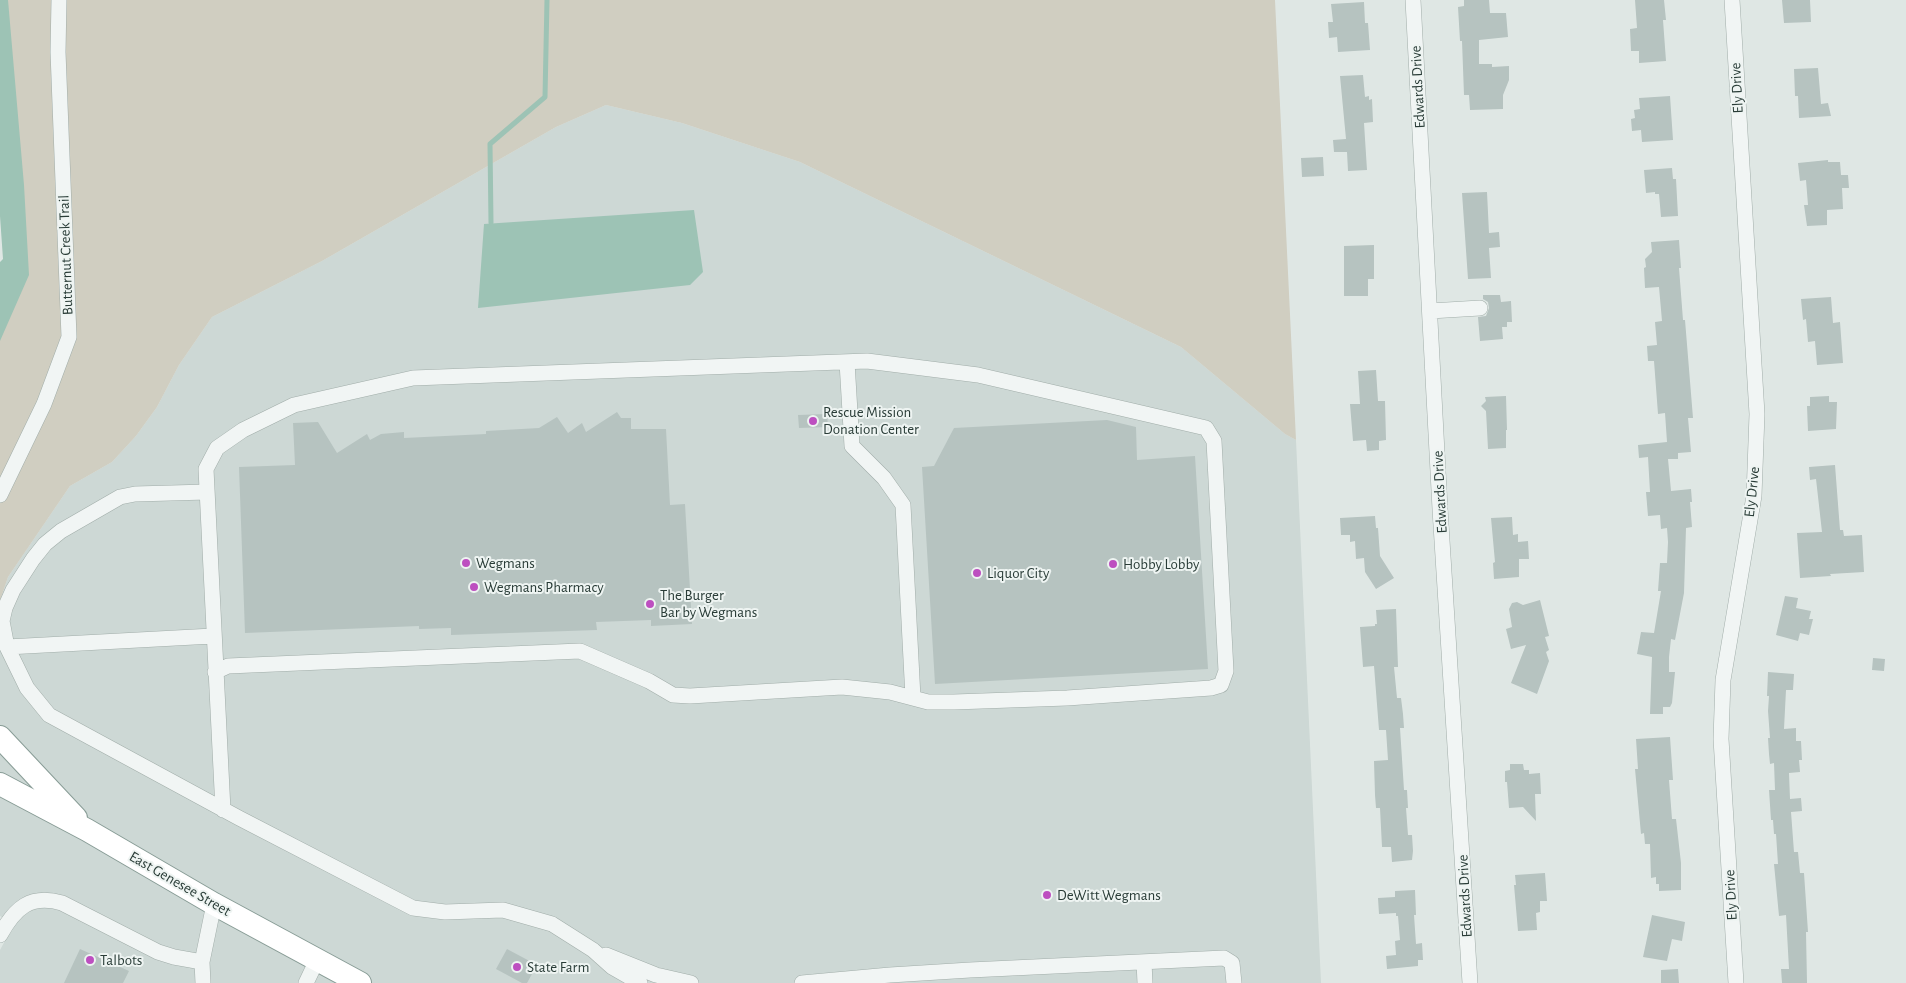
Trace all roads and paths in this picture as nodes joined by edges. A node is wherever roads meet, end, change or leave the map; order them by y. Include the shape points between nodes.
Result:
1 (59, 0) edge
2 (1413, 0) edge
3 (1732, 0) edge
4 (1480, 308) dead end
5 (1430, 311) junction
6 (847, 362) junction
7 (206, 492) junction
8 (0, 495) edge
9 (213, 636) junction
10 (7, 647) junction
11 (215, 672) junction
12 (913, 698) junction
13 (0, 737) edge
14 (0, 784) edge
15 (222, 810) junction
16 (87, 830) junction
17 (214, 904) junction
18 (0, 935) edge
19 (593, 950) junction
20 (316, 960) junction
21 (202, 962) junction
22 (1144, 962) junction
23 (890, 974) junction
24 (970, 976) edge
25 (993, 976) edge
26 (203, 983) edge
27 (306, 983) edge
28 (360, 983) edge
29 (624, 983) edge
30 (640, 983) edge
31 (691, 983) edge
32 (802, 983) edge
33 (907, 983) edge
34 (1145, 983) edge
35 (1234, 983) edge
36 (1470, 983) edge
37 (1736, 983) edge

1 - 8 street, Butternut Creek Trail via 58,52 69,337 44,404
2 - 5 street, Edwards Drive
3 - 37 street, Ely Drive via 1757,414 1754,496 1723,680 1721,738
4 - 5 street
5 - 36 street, Edwards Drive
6 - 7 street via 413,378 294,405 243,430 218,448 206,469
6 - 12 street via 852,446 884,478 903,506
6 - 12 street via 867,361 978,375 1206,428 1214,441 1226,671 1221,685 1067,698 945,702
7 - 9 street
7 - 10 street via 120,497 61,531 45,544 14,590 2,621
9 - 10 street
9 - 11 street
10 - 15 street via 27,688 49,715
11 - 12 street via 228,666 580,651 673,695 842,687
11 - 15 street
13 - 16 highway
14 - 16 highway, East Genesee Street
15 - 19 street via 413,908 445,912 503,910 552,924
16 - 17 highway, East Genesee Street
17 - 20 highway, East Genesee Street
17 - 21 street
18 - 21 street via 16,911 25,904 34,900 50,900 62,903 158,952
19 - 29 street via 598,967
19 - 30 street via 612,967
19 - 31 street via 656,975
20 - 27 street
20 - 28 highway, East Genesee Street
21 - 26 street
22 - 25 street
22 - 34 street
22 - 35 street via 1224,958 1232,962
23 - 24 street
23 - 32 street
23 - 33 street
24 - 25 street

